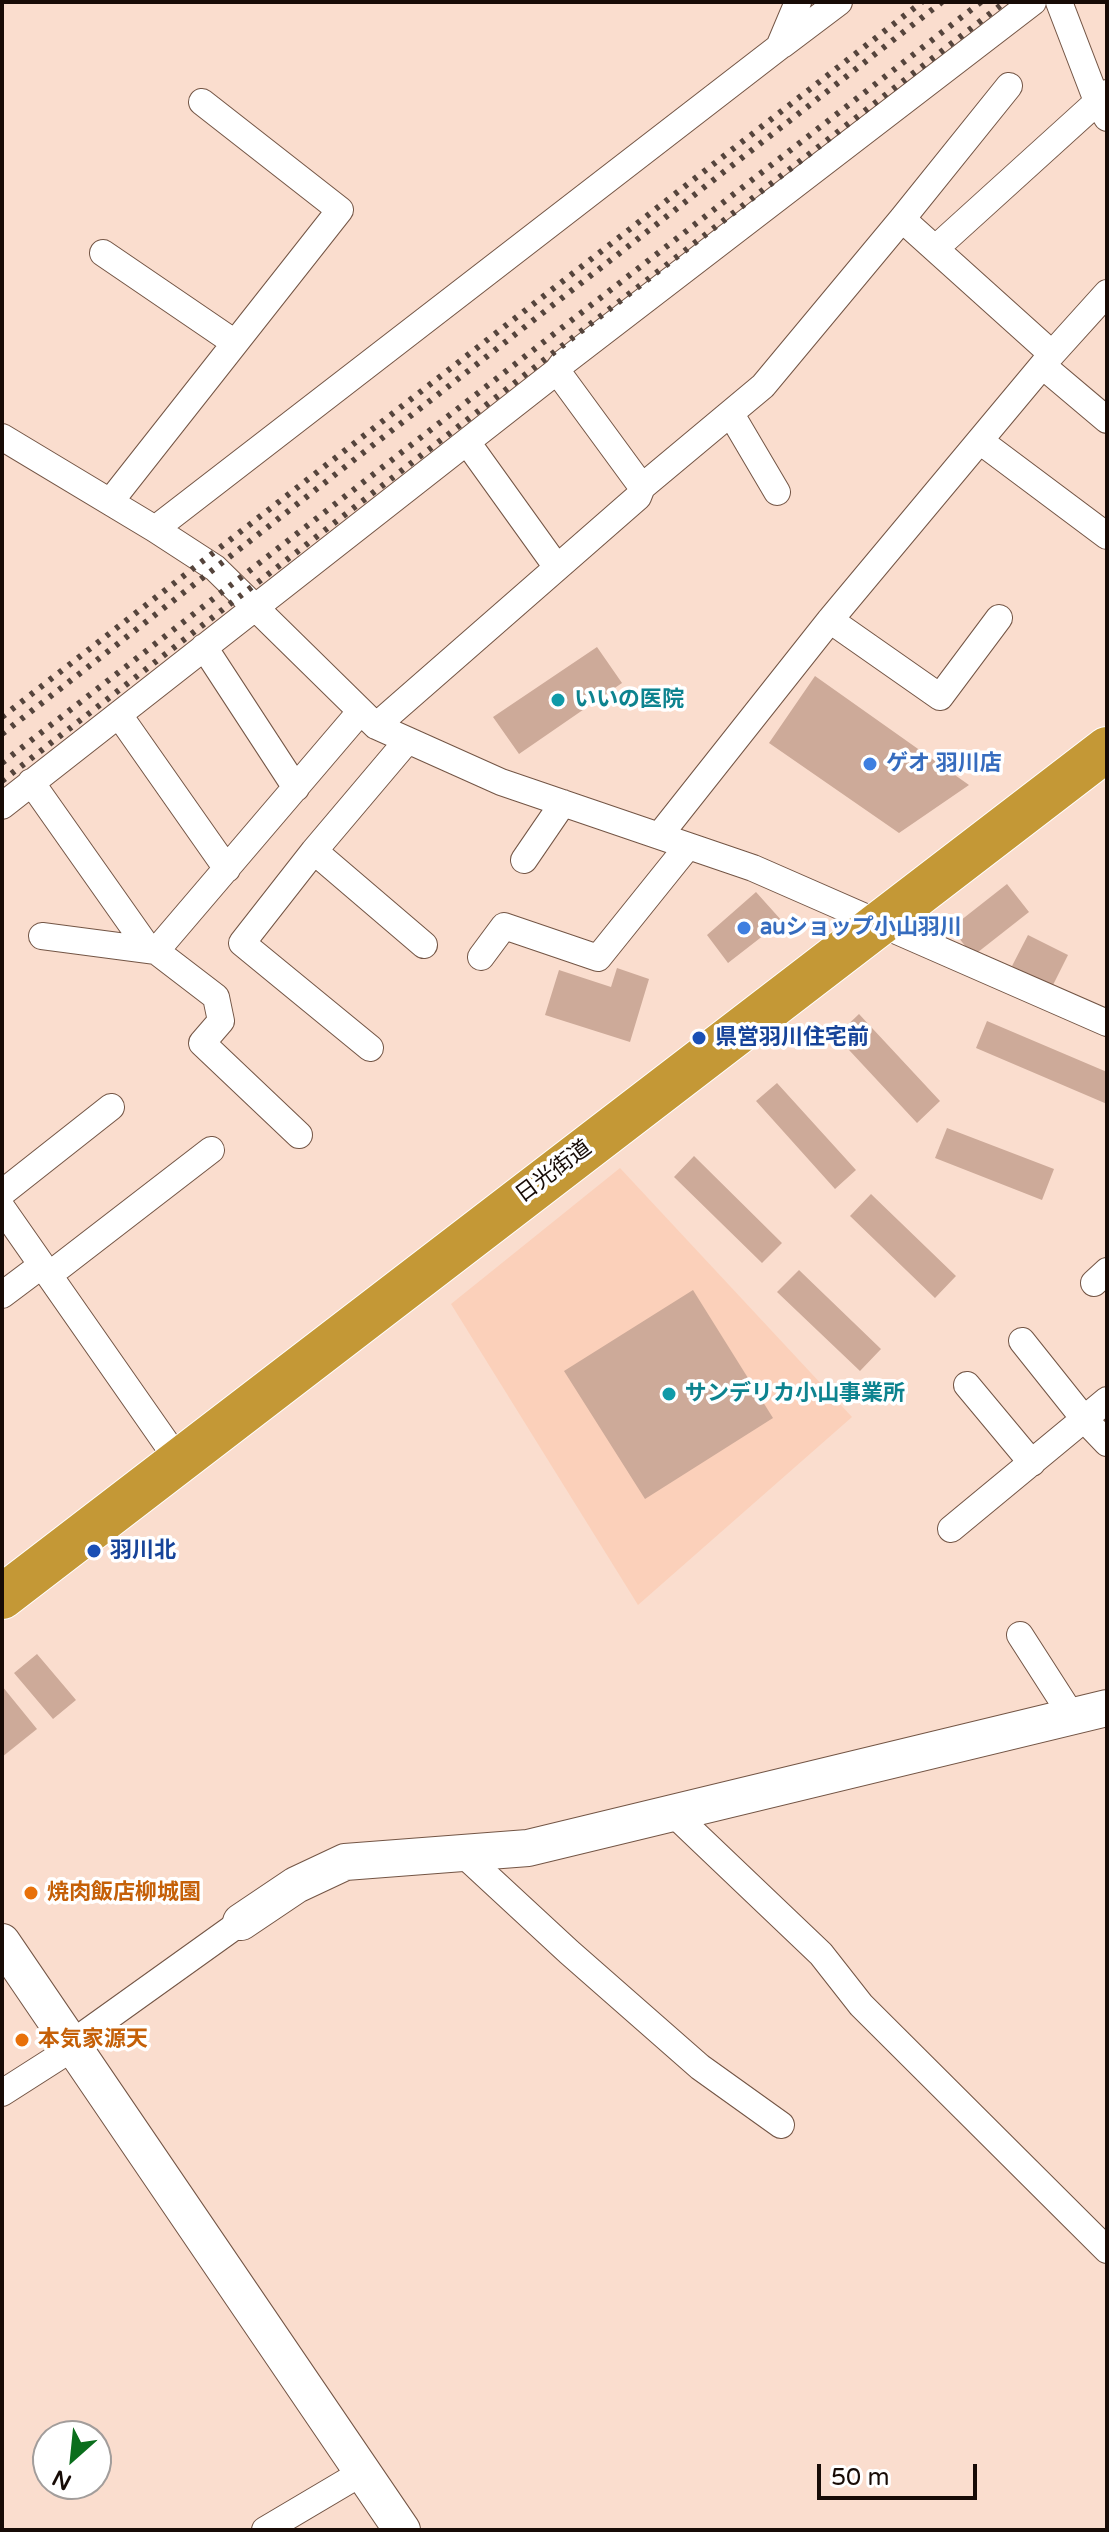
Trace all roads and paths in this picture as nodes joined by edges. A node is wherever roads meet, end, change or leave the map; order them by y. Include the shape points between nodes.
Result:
1 (798, 2) edge
2 (839, 2) edge
3 (1033, 2) edge
4 (1059, 2) edge
5 (779, 47) junction
6 (1009, 86) dead end
7 (202, 102) dead end
8 (1104, 104) edge
9 (902, 219) junction
10 (936, 248) junction
11 (103, 253) dead end
12 (1107, 293) edge
13 (235, 343) junction
14 (1048, 360) junction
15 (557, 371) junction
16 (731, 414) junction
17 (1107, 420) edge
18 (2, 437) edge
19 (980, 441) junction
20 (467, 442) junction
21 (642, 487) junction
22 (777, 492) dead end
23 (110, 502) junction
24 (155, 529) junction
25 (1107, 536) edge
26 (556, 566) junction
27 (255, 607) junction
28 (999, 618) dead end
29 (830, 620) junction
30 (204, 647) junction
31 (119, 715) junction
32 (368, 719) junction
33 (407, 741) junction
34 (1107, 749) edge
35 (31, 782) junction
36 (296, 788) junction
37 (563, 803) junction
38 (2, 806) edge
39 (659, 836) junction
40 (688, 846) junction
41 (314, 851) junction
42 (524, 860) dead end
43 (227, 869) junction
44 (877, 925) junction
45 (42, 936) dead end
46 (424, 945) dead end
47 (152, 950) junction
48 (481, 957) dead end
49 (1107, 1023) edge
50 (370, 1048) dead end
51 (111, 1107) dead end
52 (299, 1135) dead end
53 (211, 1150) dead end
54 (2, 1193) edge
55 (2, 1208) edge
56 (45, 1270) junction
57 (2, 1295) edge
58 (1022, 1341) dead end
59 (967, 1385) dead end
60 (1107, 1400) edge
61 (1085, 1420) junction
62 (1107, 1443) edge
63 (178, 1460) junction
64 (1032, 1463) junction
65 (951, 1529) dead end
66 (2, 1597) edge
67 (1020, 1635) dead end
68 (1107, 1708) edge
69 (1072, 1716) junction
70 (673, 1813) junction
71 (462, 1853) junction
72 (241, 1922) joint
73 (2, 1942) edge
74 (73, 2045) junction
75 (2, 2093) edge
76 (781, 2125) dead end
77 (1107, 2250) edge
78 (363, 2472) junction
79 (265, 2530) edge
80 (402, 2530) edge

1 - 5 street
2 - 5 street
3 - 15 street
4 - 8 street
5 - 24 street
6 - 9 street
7 - 13 street via 340,210
8 - 10 street
9 - 10 street
9 - 16 street via 763,386
10 - 14 street
11 - 13 street
12 - 14 street
13 - 23 street
14 - 17 street
14 - 19 street
15 - 20 street
15 - 21 street
16 - 21 street
16 - 22 street
18 - 23 street
19 - 25 street
19 - 29 street
20 - 26 street
20 - 27 street
21 - 26 street via 638,497
23 - 24 street
24 - 27 street via 215,568
26 - 32 street
27 - 30 street
27 - 32 street
28 - 29 street via 940,697
29 - 39 street
30 - 31 street
30 - 36 street
31 - 35 street
31 - 43 street
32 - 33 street
32 - 36 street
33 - 37 street
33 - 41 street
34 - 44 highway, 日光街道
35 - 38 street
35 - 47 street
36 - 43 street
37 - 39 street
37 - 42 street
39 - 40 street
40 - 44 street via 753,868
40 - 48 street via 598,958 504,926
41 - 46 street
41 - 50 street via 242,943
43 - 47 street
44 - 49 street
44 - 63 highway, 日光街道
45 - 47 street
47 - 52 street via 216,997 221,1021 202,1043
51 - 54 street
53 - 56 street
55 - 56 street
56 - 57 street
56 - 63 street
58 - 61 street
59 - 64 street
60 - 61 street
61 - 62 street
61 - 64 street
63 - 66 highway, 日光街道
64 - 65 street
67 - 69 street
68 - 69 street
69 - 70 street
70 - 71 street via 528,1848
70 - 77 street via 821,1954 861,2005
71 - 72 street via 345,1862 296,1885
71 - 76 street via 700,2067
72 - 74 street
73 - 74 street
74 - 75 street
74 - 78 street
78 - 79 street
78 - 80 street

